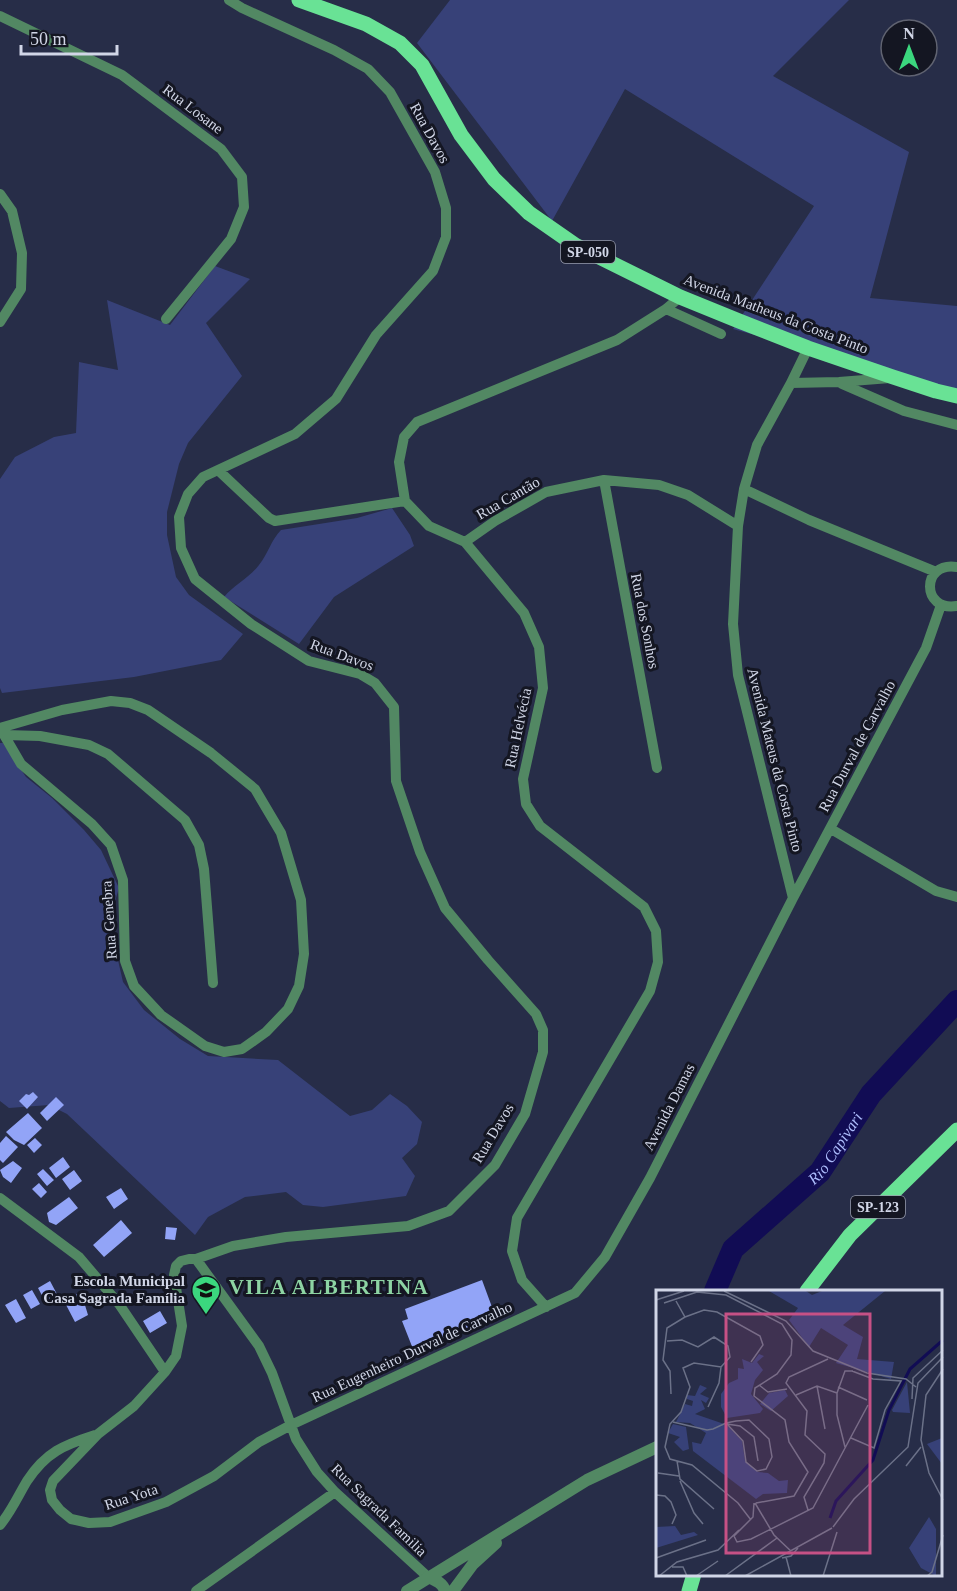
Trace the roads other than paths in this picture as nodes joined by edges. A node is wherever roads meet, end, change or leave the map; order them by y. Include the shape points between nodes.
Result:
1 (229, 0) edge
2 (298, 0) edge
3 (0, 16) edge
4 (0, 194) edge
5 (680, 297) junction
6 (666, 309) junction
7 (166, 319) dead end
8 (0, 322) edge
9 (721, 334) dead end
10 (808, 348) junction
11 (893, 377) junction
12 (839, 382) junction
13 (790, 383) junction
14 (957, 396) edge
15 (957, 425) edge
16 (218, 470) junction
17 (604, 480) junction
18 (744, 489) junction
19 (405, 501) junction
20 (738, 526) junction
21 (465, 542) junction
22 (957, 567) edge
23 (936, 572) junction
24 (941, 605) junction
25 (957, 606) edge
26 (2, 730) edge
27 (657, 768) dead end
28 (831, 829) junction
29 (957, 897) edge
30 (793, 898) junction
31 (213, 983) dead end
32 (957, 1130) edge
33 (0, 1198) edge
34 (196, 1259) junction
35 (808, 1290) edge
36 (546, 1306) junction
37 (165, 1372) junction
38 (291, 1425) junction
39 (99, 1434) junction
40 (656, 1447) edge
41 (335, 1492) junction
42 (0, 1525) edge
43 (514, 1526) junction
44 (694, 1576) edge
45 (428, 1577) junction
46 (196, 1591) edge
47 (407, 1591) edge
48 (445, 1591) edge
49 (453, 1591) edge
50 (688, 1591) edge

1 - 16 street, Rua Davos via 368,69 390,92 435,172 446,208 446,237 433,271 376,334 336,399 295,434
2 - 5 main road, Avenida Matheus da Costa Pinto / SP-050 via 366,24 400,43 422,65 461,135 487,170 529,213 575,245
3 - 7 street, Rua Losane via 122,75 221,149 242,177 244,207 231,239
4 - 8 street via 12,211 22,253 21,289
5 - 6 street
5 - 10 main road, Avenida Matheus da Costa Pinto / SP-050
6 - 9 street
6 - 19 street via 617,340 417,422 404,437 399,462
10 - 11 main road, Avenida Matheus da Costa Pinto / SP-050
10 - 13 street, Avenida Mateus da Costa Pinto
11 - 12 street
11 - 14 main road, Avenida Matheus da Costa Pinto / SP-050
12 - 13 street
12 - 15 street via 904,411
13 - 18 street, Avenida Mateus da Costa Pinto via 757,445
16 - 19 street via 275,521
16 - 34 street, Rua Davos via 203,477 188,494 179,517 181,548 195,579 250,624 309,661 360,674 375,683 393,707 396,781 420,852 445,908 536,1014 543,1030 543,1052 525,1114 495,1165 449,1210 408,1226 286,1237 233,1246
17 - 20 street, Rua Cantão via 659,485 688,495
17 - 21 street, Rua Cantão via 546,492
17 - 27 street, Rua dos Sonhos
18 - 20 street, Avenida Mateus da Costa Pinto
18 - 23 street
19 - 21 street, Rua Helvécia via 429,526
20 - 30 street, Avenida Mateus da Costa Pinto via 733,624 738,675
21 - 36 street, Rua Helvécia via 524,613 539,647 543,688 523,779 526,804 540,826 644,907 656,931 658,962 650,991 518,1218 512,1251 522,1280
22 - 23 street via 942,567
23 - 24 street via 931,578 931,593
24 - 25 street
24 - 28 street, Rua Durval de Carvalho via 926,648
26 - 26 street, Rua Genebra via 62,710 111,701 130,703 148,710 202,747 255,789 281,833 301,900 304,954 292,1002 266,1032 242,1048 224,1052 205,1046 161,1015 134,986 125,961 123,880 111,845 21,764
26 - 31 street via 89,745 108,754 185,820 199,845 204,869
28 - 29 street via 936,891
28 - 30 street, Rua Durval de Carvalho
30 - 36 street, Avenida Damas via 650,1178 605,1257 575,1293
32 - 35 main road, SP-123 via 850,1235
33 - 37 street via 80,1257 119,1304
34 - 37 street via 181,1261 176,1266 182,1326 176,1356
34 - 38 street, Rua Sagrada Familia via 259,1346
36 - 38 street, Rua Eugenheiro Durval de Carvalho
37 - 39 street via 134,1406
38 - 39 street, Rua Yota via 259,1442 214,1476 166,1502 110,1522 89,1523 71,1519 60,1510 50,1490 53,1481
38 - 41 street, Rua Sagrada Familia via 317,1472
39 - 42 street via 66,1444 47,1457 28,1479
40 - 43 street via 587,1480
41 - 45 street, Rua Sagrada Familia
41 - 46 street
43 - 45 street
43 - 49 street via 473,1564
44 - 50 main road
45 - 47 street
45 - 48 street

